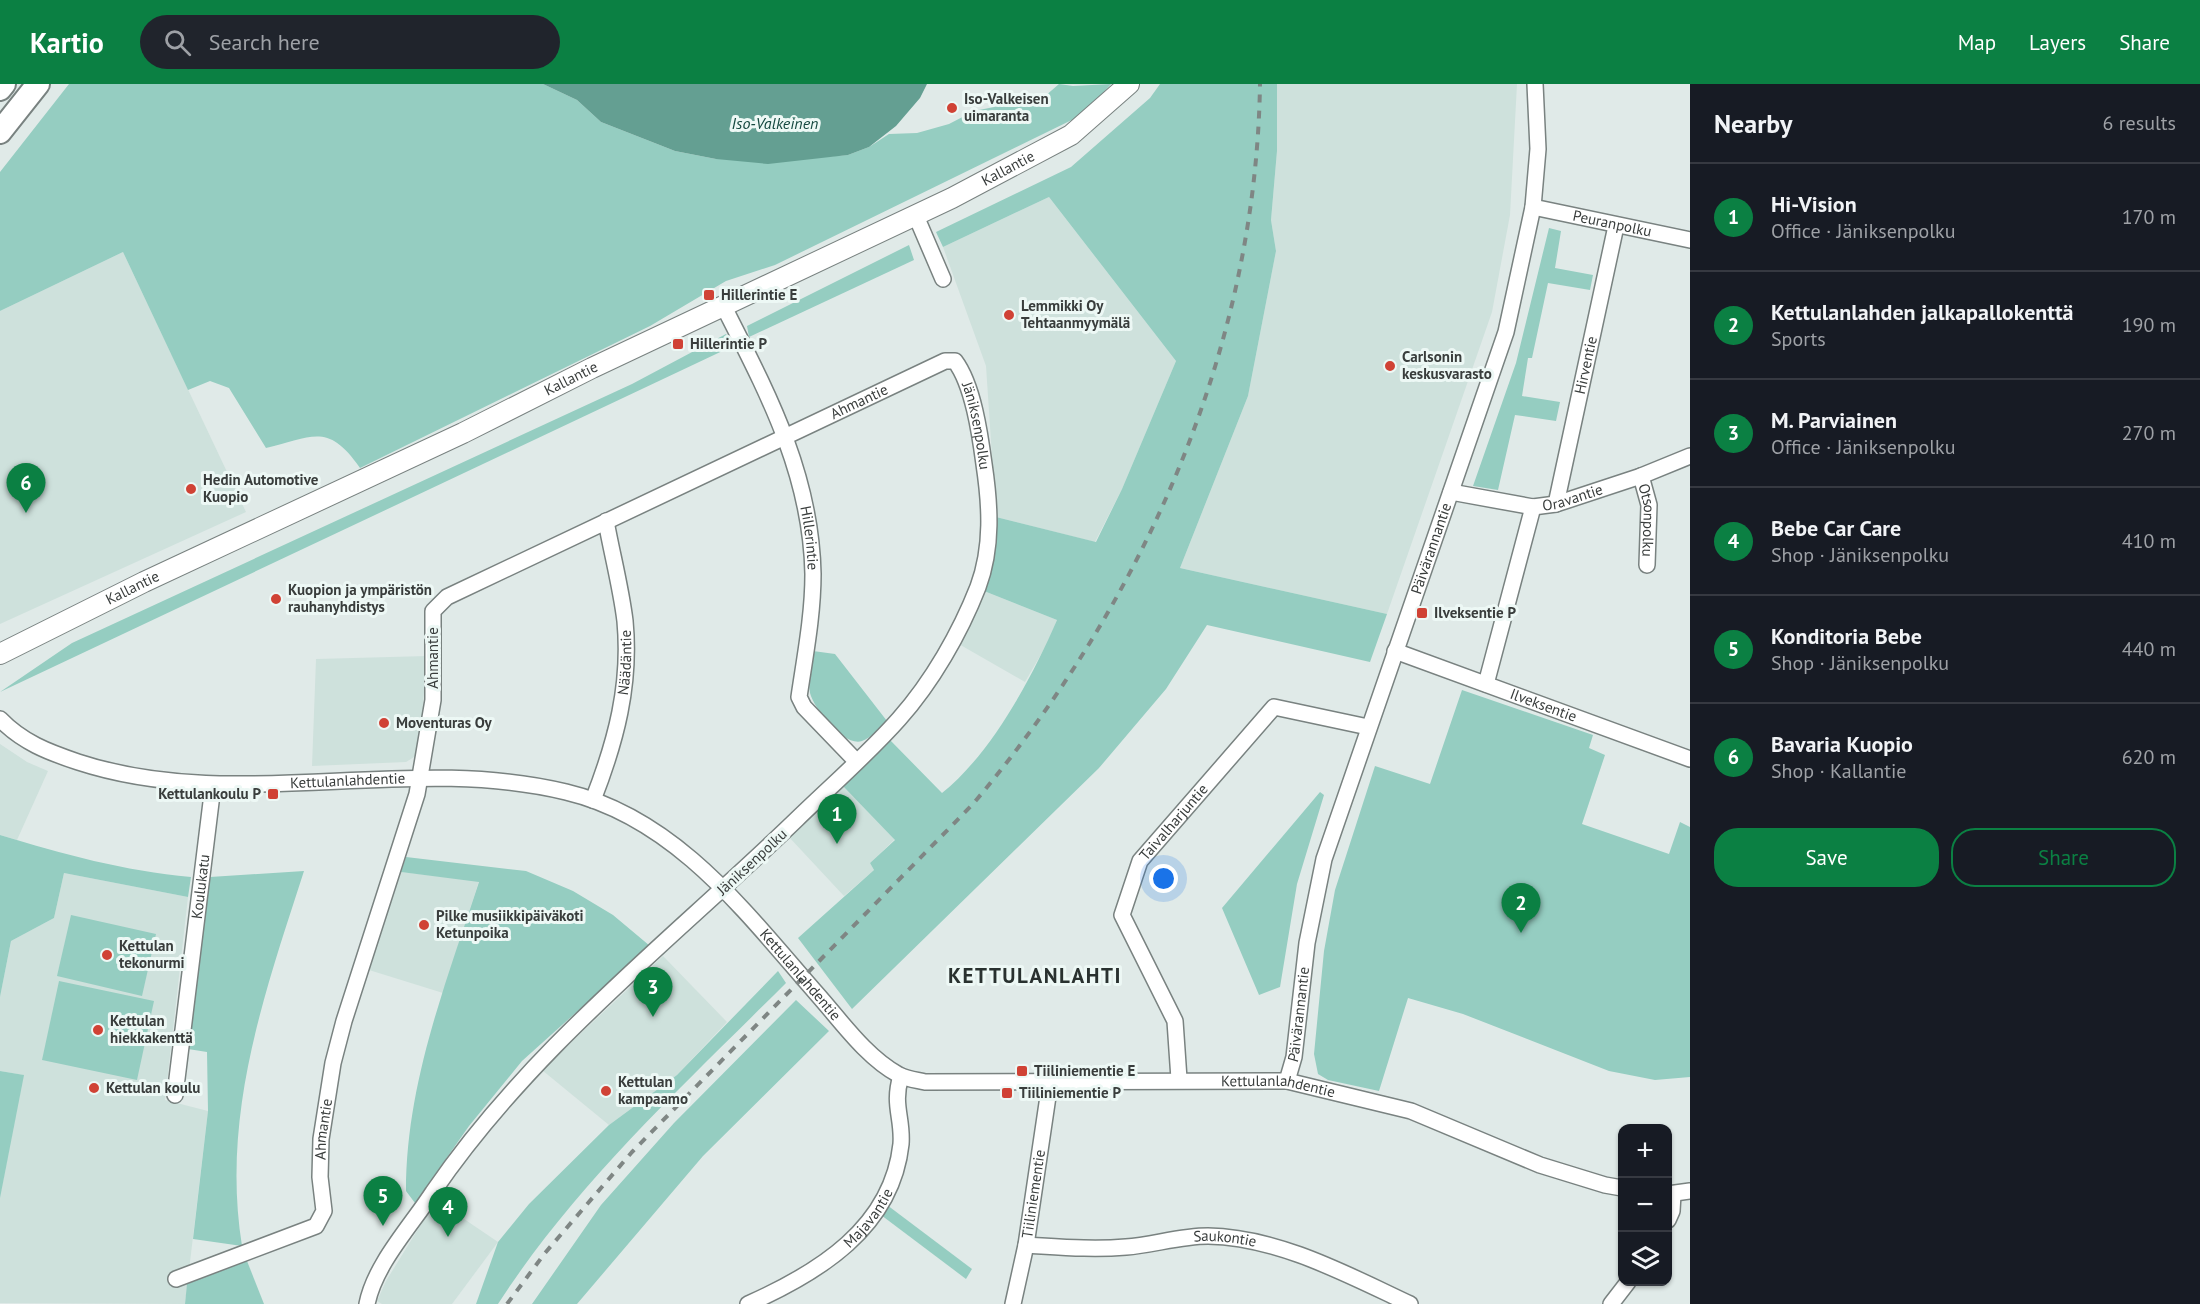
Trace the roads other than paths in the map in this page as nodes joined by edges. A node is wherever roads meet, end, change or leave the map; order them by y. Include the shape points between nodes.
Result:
1 (4, 84) edge
2 (38, 84) edge
3 (1128, 84) edge
4 (1535, 84) edge
5 (0, 89) edge
6 (0, 132) edge
7 (1533, 207) junction
8 (916, 216) junction
9 (1616, 226) junction
10 (1690, 240) edge
11 (943, 279) dead end
12 (724, 307) junction
13 (955, 361) joint
14 (787, 436) junction
15 (1690, 456) edge
16 (1641, 476) junction
17 (1451, 492) junction
18 (1556, 504) junction
19 (1533, 507) junction
20 (606, 521) junction
21 (1647, 565) dead end
22 (1395, 651) junction
23 (0, 654) edge
24 (1486, 684) junction
25 (0, 719) edge
26 (1368, 727) junction
27 (1690, 759) edge
28 (856, 761) junction
29 (420, 779) junction
30 (213, 786) junction
31 (593, 800) junction
32 (724, 888) junction
33 (901, 1076) junction
34 (1179, 1079) junction
35 (1287, 1081) junction
36 (1050, 1083) junction
37 (175, 1095) dead end
38 (1618, 1187) edge
39 (1690, 1191) edge
40 (1672, 1194) edge
41 (1026, 1245) junction
42 (176, 1279) dead end
43 (1624, 1286) edge
44 (367, 1304) edge
45 (748, 1304) edge
46 (1013, 1304) edge
47 (1410, 1304) edge
48 (1611, 1304) edge

1 - 5 highway
2 - 6 highway
3 - 8 main road, Kallantie via 1071,135
4 - 7 street, Päivärannantie via 1538,149
7 - 9 street, Peuranpolku
7 - 17 street, Päivärannantie via 1506,332
8 - 11 street
8 - 12 main road, Kallantie
9 - 10 street, Peuranpolku
9 - 18 street, Hirventie
12 - 14 street, Hillerintie
12 - 23 main road, Kallantie
13 - 14 street, Ahmantie via 945,361
13 - 28 street, Jäniksenpolku via 981,442 990,503 986,558 978,587 938,664 899,719
14 - 20 street, Ahmantie
14 - 28 street, Hillerintie via 803,489 813,574 799,697
15 - 16 street, Oravantie
16 - 18 street, Oravantie
16 - 21 street, Otsonpolku via 1649,505
17 - 19 street, Oravantie
17 - 22 street, Päivärannantie
18 - 19 street, Oravantie
19 - 24 street
20 - 29 street, Ahmantie via 447,597 433,611 433,700
20 - 31 street, Näädäntie via 626,650 622,711 612,753
22 - 24 street, Ilveksentie
22 - 26 street, Päivärannantie
24 - 27 street, Ilveksentie
25 - 30 street, Kettulanlahdentie via 13,732 45,751 88,765 132,776
26 - 34 street, Taivalharjuntie via 1274,707 1140,861 1122,915 1175,1021
26 - 35 street, Päivärannantie via 1324,860 1307,943 1294,1057
28 - 32 street, Jäniksenpolku
29 - 30 street, Kettulanlahdentie
29 - 31 street, Kettulanlahdentie via 520,782
29 - 42 street, Ahmantie via 333,1063 321,1139 321,1220 316,1227
30 - 37 street, Koulukatu
31 - 32 street, Kettulanlahdentie via 666,838
32 - 33 street, Kettulanlahdentie via 853,1035
32 - 44 street, Jäniksenpolku via 559,1040 499,1103 389,1257
33 - 36 street, Kettulanlahdentie via 924,1082
33 - 45 street, Majavantie via 896,1094 901,1142 895,1174 871,1220 838,1254 789,1286
34 - 35 street, Kettulanlahdentie
34 - 36 street, Kettulanlahdentie
35 - 38 street, Kettulanlahdentie via 1411,1111 1540,1165
36 - 41 street, Tiiliniementie
39 - 40 street
41 - 46 street, Tiiliniementie
41 - 47 street, Saukontie via 1128,1247 1208,1236 1250,1241 1303,1257
43 - 48 street

